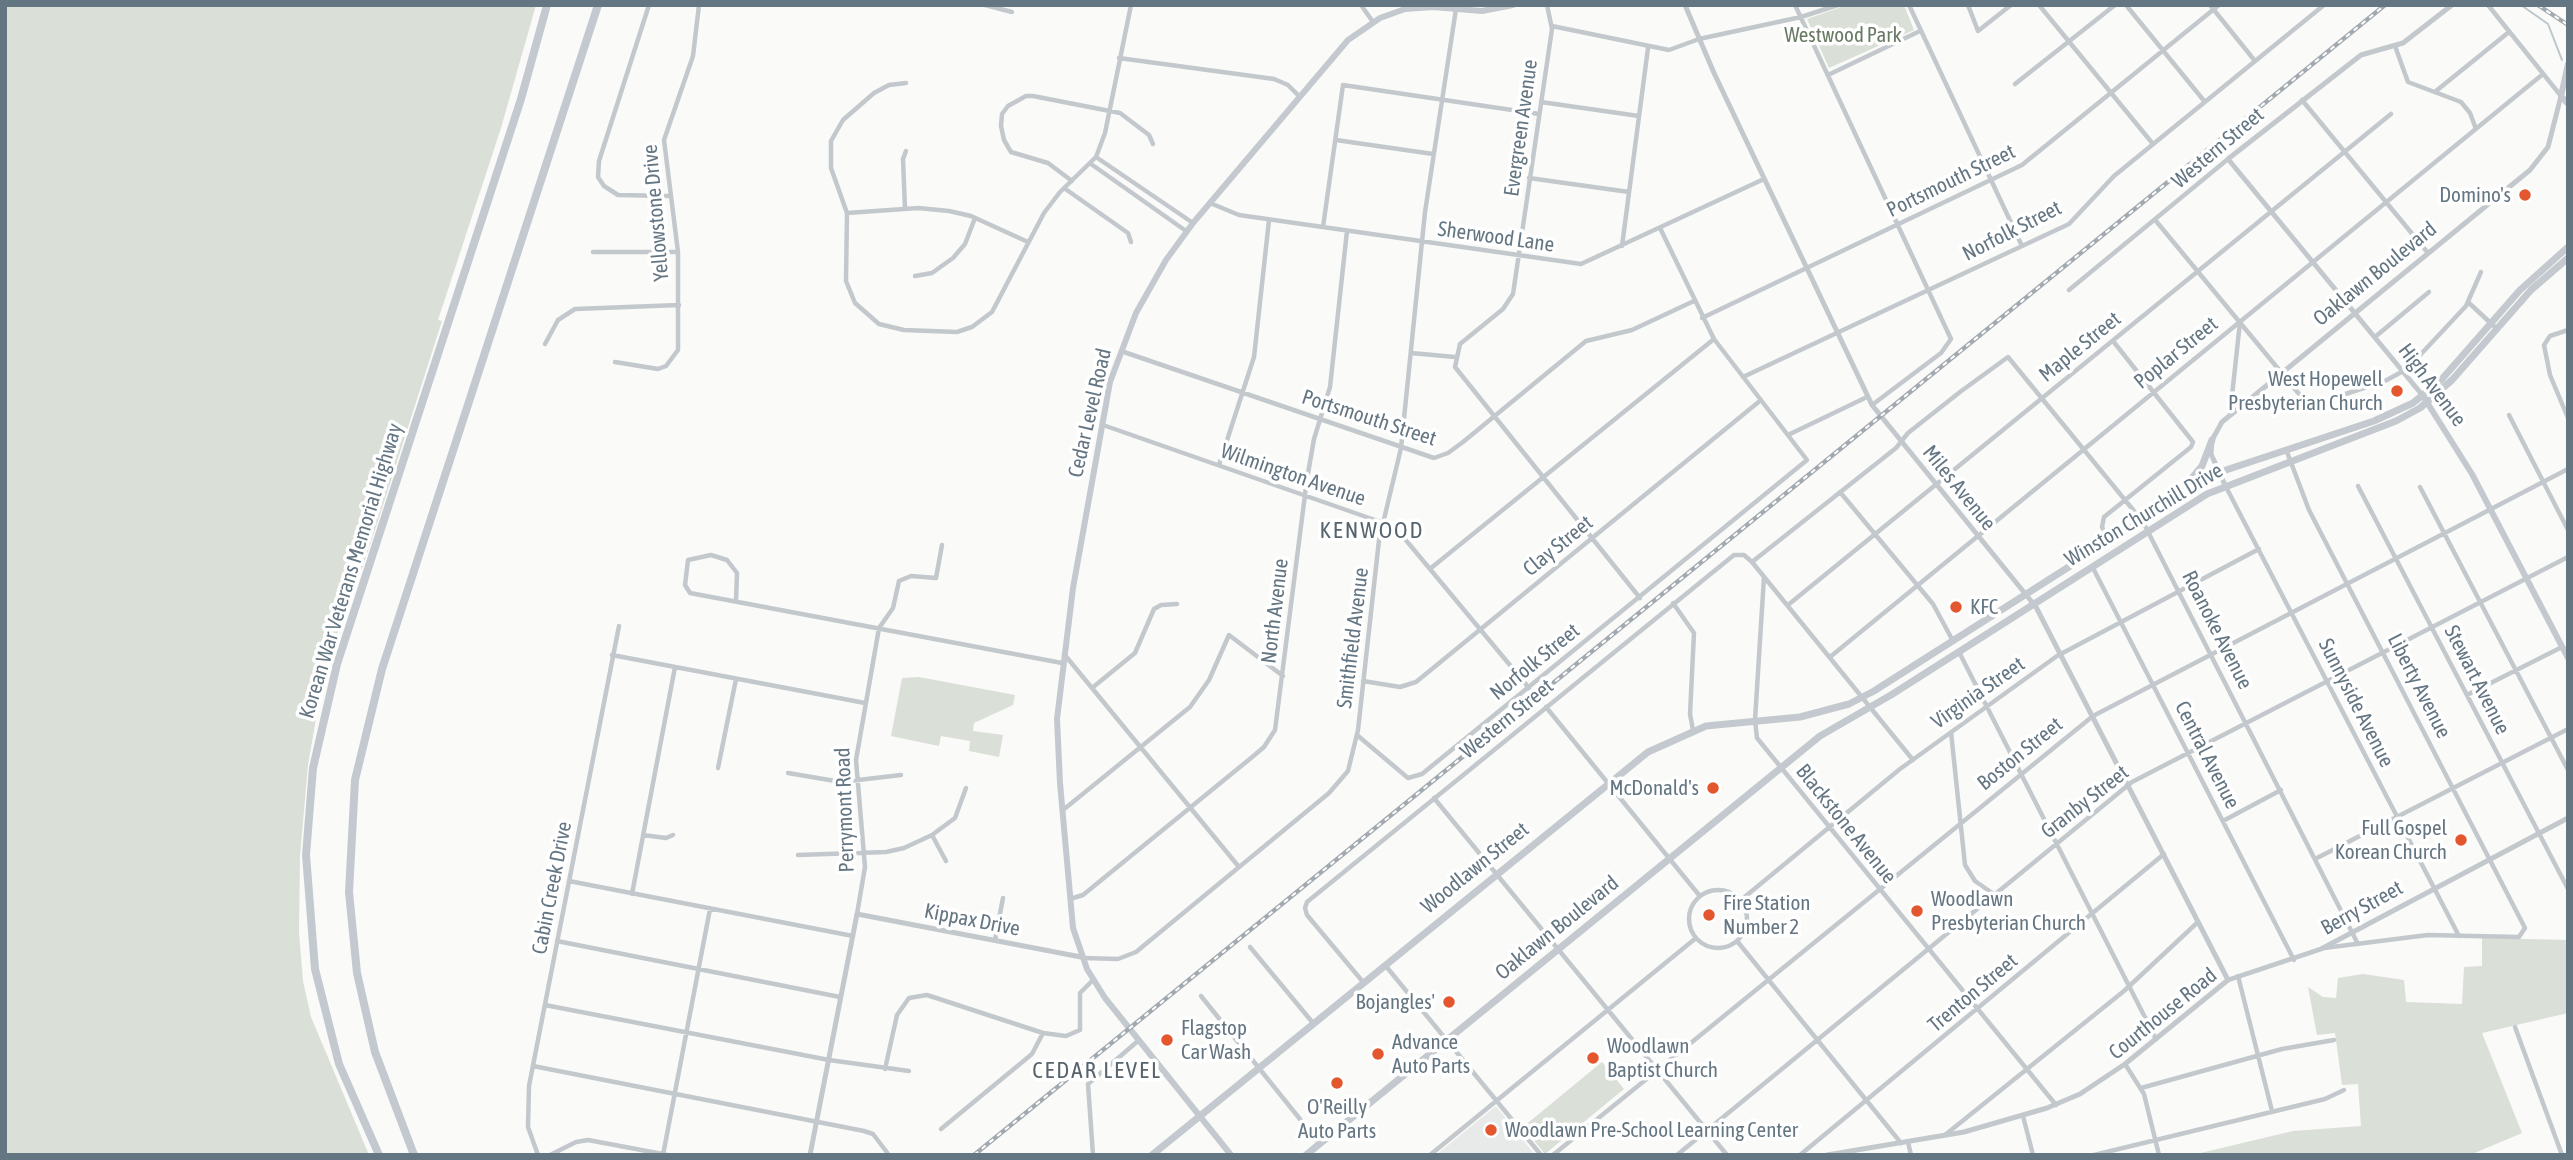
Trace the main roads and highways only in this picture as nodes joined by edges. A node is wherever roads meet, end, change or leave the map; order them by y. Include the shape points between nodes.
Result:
1 (547, 5) edge
2 (598, 5) edge
3 (1513, 5) edge
4 (2568, 64) edge
5 (2568, 104) edge
6 (2568, 247) edge
7 (2568, 258) edge
8 (2494, 326) junction
9 (2425, 399) junction
10 (2212, 440) road end
11 (2288, 456) junction
12 (2173, 499) junction
13 (2568, 658) edge
14 (1830, 729) joint
15 (1199, 1116) junction
16 (379, 1155) edge
17 (414, 1155) edge
18 (1152, 1155) edge
19 (1231, 1155) edge
20 (1306, 1155) edge

1 - 16 highway, Korean War Veterans Memorial Highway via 509,137 337,664 313,768 306,855 315,969 339,1063
2 - 17 highway via 382,669 355,780 349,892 357,973 375,1052
3 - 15 main road, Cedar Level Road via 1489,10 1415,8 1373,22 1348,40 1186,231 1146,293 1121,350 1102,425 1062,663 1056,740 1070,899 1081,957 1093,980
4 - 5 main road via 2561,96
6 - 8 highway, Winston Churchill Drive via 2534,276
7 - 8 highway, Winston Churchill Drive
8 - 9 highway, Winston Churchill Drive
9 - 11 highway, Winston Churchill Drive
9 - 13 main road, High Avenue via 2491,509
10 - 12 highway via 2202,466
11 - 12 highway, Winston Churchill Drive via 2218,474
11 - 14 highway, Winston Churchill Drive via 2225,485 2148,530
12 - 15 highway, Woodlawn Street via 1863,697 1812,715 1719,723 1648,751
14 - 20 highway, Oaklawn Boulevard
15 - 18 highway, Woodlawn Street
15 - 19 main road, Cedar Level Road

